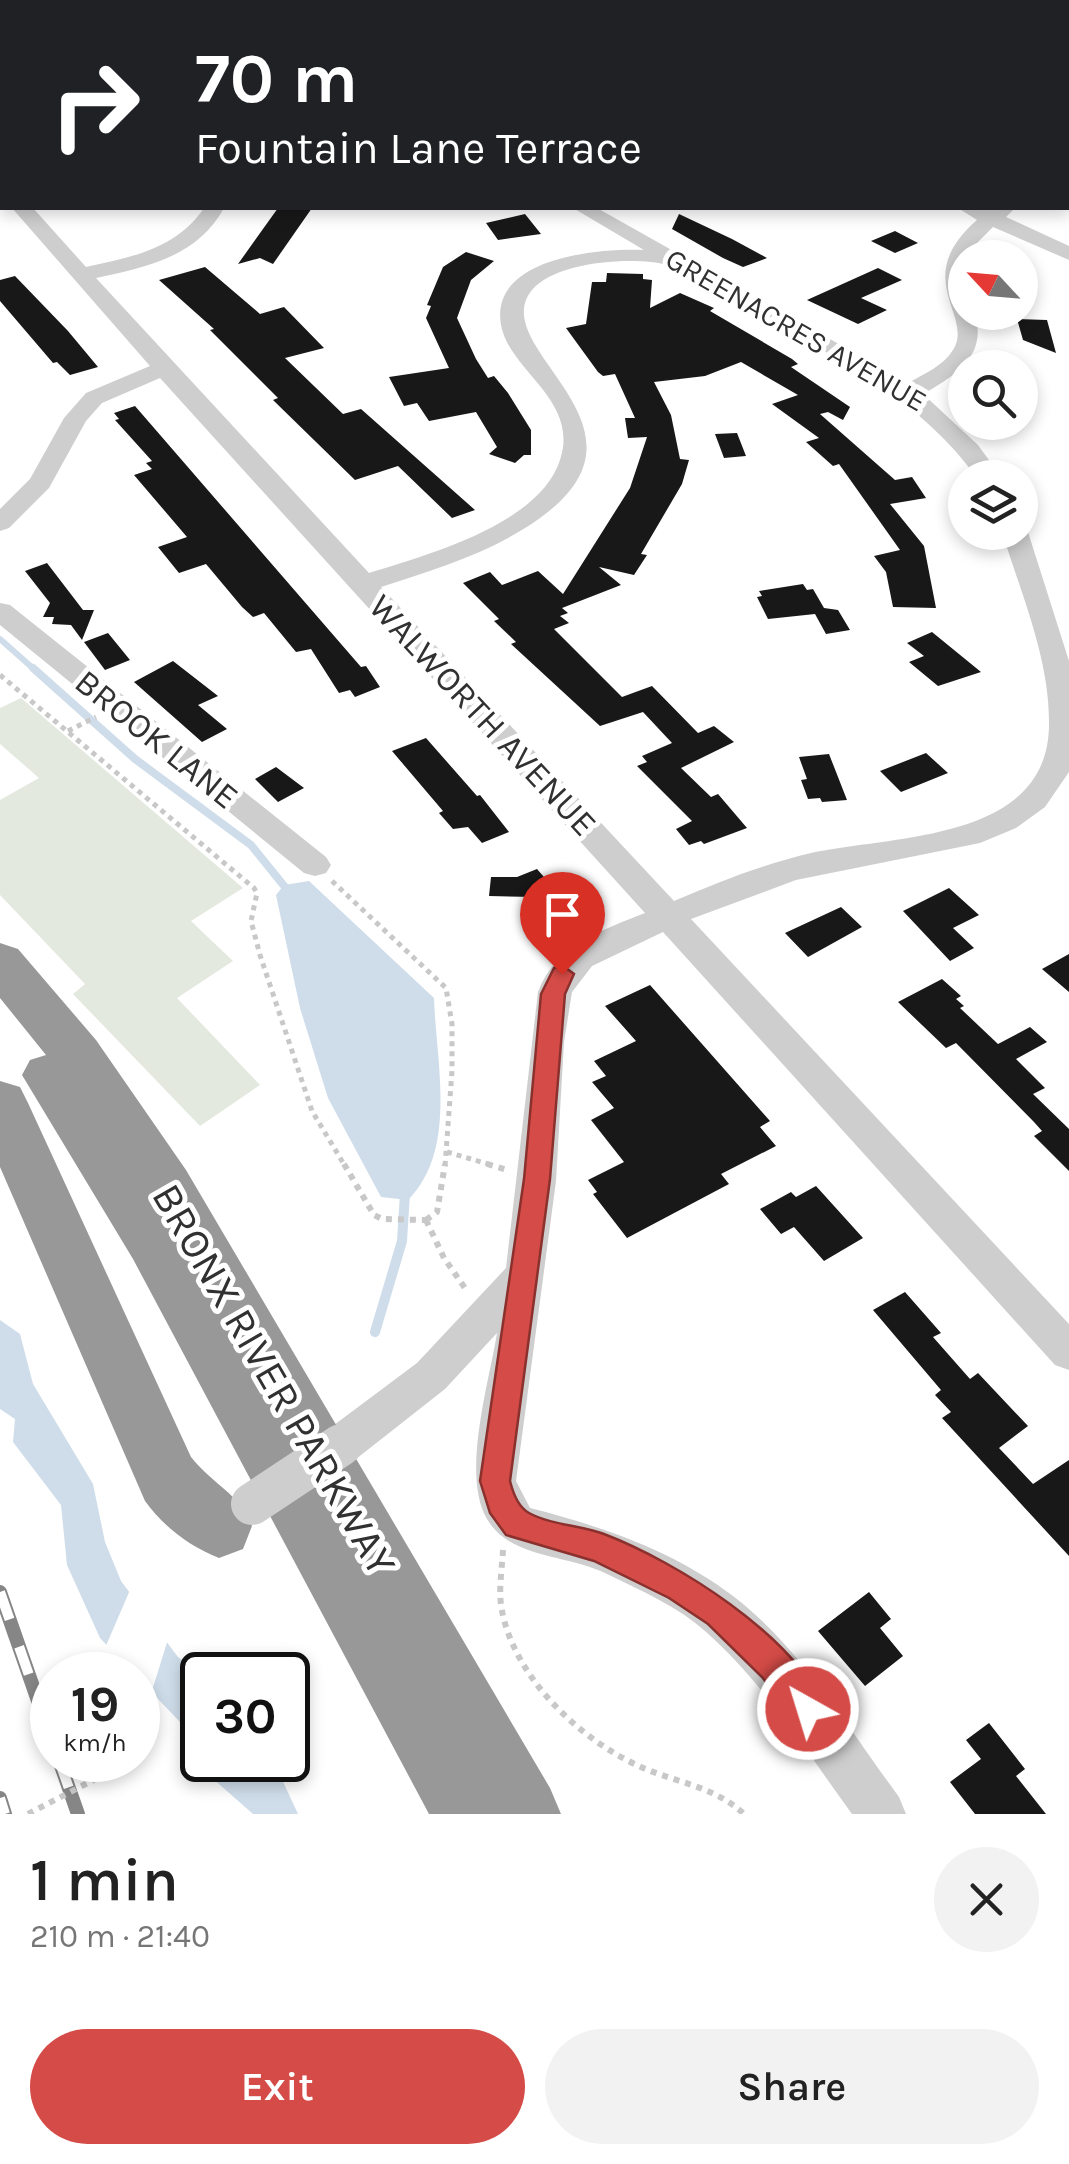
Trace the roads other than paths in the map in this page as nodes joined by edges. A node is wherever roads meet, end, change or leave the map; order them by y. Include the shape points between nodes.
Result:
1 (24, 210) edge
2 (213, 210) edge
3 (587, 210) edge
4 (999, 213) edge
5 (1069, 254) edge
6 (581, 257) junction
7 (678, 260) junction
8 (80, 274) junction
9 (164, 368) junction
10 (908, 392) junction
11 (976, 460) edge
12 (0, 523) edge
13 (1019, 550) edge
14 (363, 584) junction
15 (0, 611) edge
16 (316, 866) road end
17 (668, 916) junction
18 (0, 962) edge
19 (0, 1012) edge
20 (0, 1103) edge
21 (525, 1275) junction
22 (1069, 1352) edge
23 (236, 1515) joint
24 (470, 1814) edge
25 (524, 1814) edge
26 (882, 1814) edge

1 - 8 street, WALWORTH AVENUE
2 - 8 street via 180,247
3 - 6 street via 596,235
3 - 7 street, GREENACRES AVENUE
4 - 5 street
4 - 10 street via 966,244 958,263 965,353 948,373
6 - 7 street
6 - 14 street via 529,284 510,314 518,340 573,424 573,453 562,483 538,509 496,535
7 - 10 street, GREENACRES AVENUE
8 - 9 street, WALWORTH AVENUE
9 - 12 street via 94,398 40,482
9 - 14 street, WALWORTH AVENUE
10 - 11 street, GREENACRES AVENUE via 951,427
13 - 17 street via 1064,709 1061,756 1034,798 980,834 788,871
14 - 17 street, WALWORTH AVENUE
15 - 16 street, BROOK LANE
17 - 21 street via 593,951 557,984
17 - 22 street, WALWORTH AVENUE
18 - 25 highway, BRONX RIVER PARKWAY via 77,1055 166,1187
19 - 24 highway, BRONX RIVER PARKWAY via 60,1089 132,1203
20 - 23 highway via 168,1479 181,1496
21 - 23 street, bridge via 431,1376
21 - 26 street via 495,1481 508,1516 547,1535 599,1547 719,1613 785,1680

